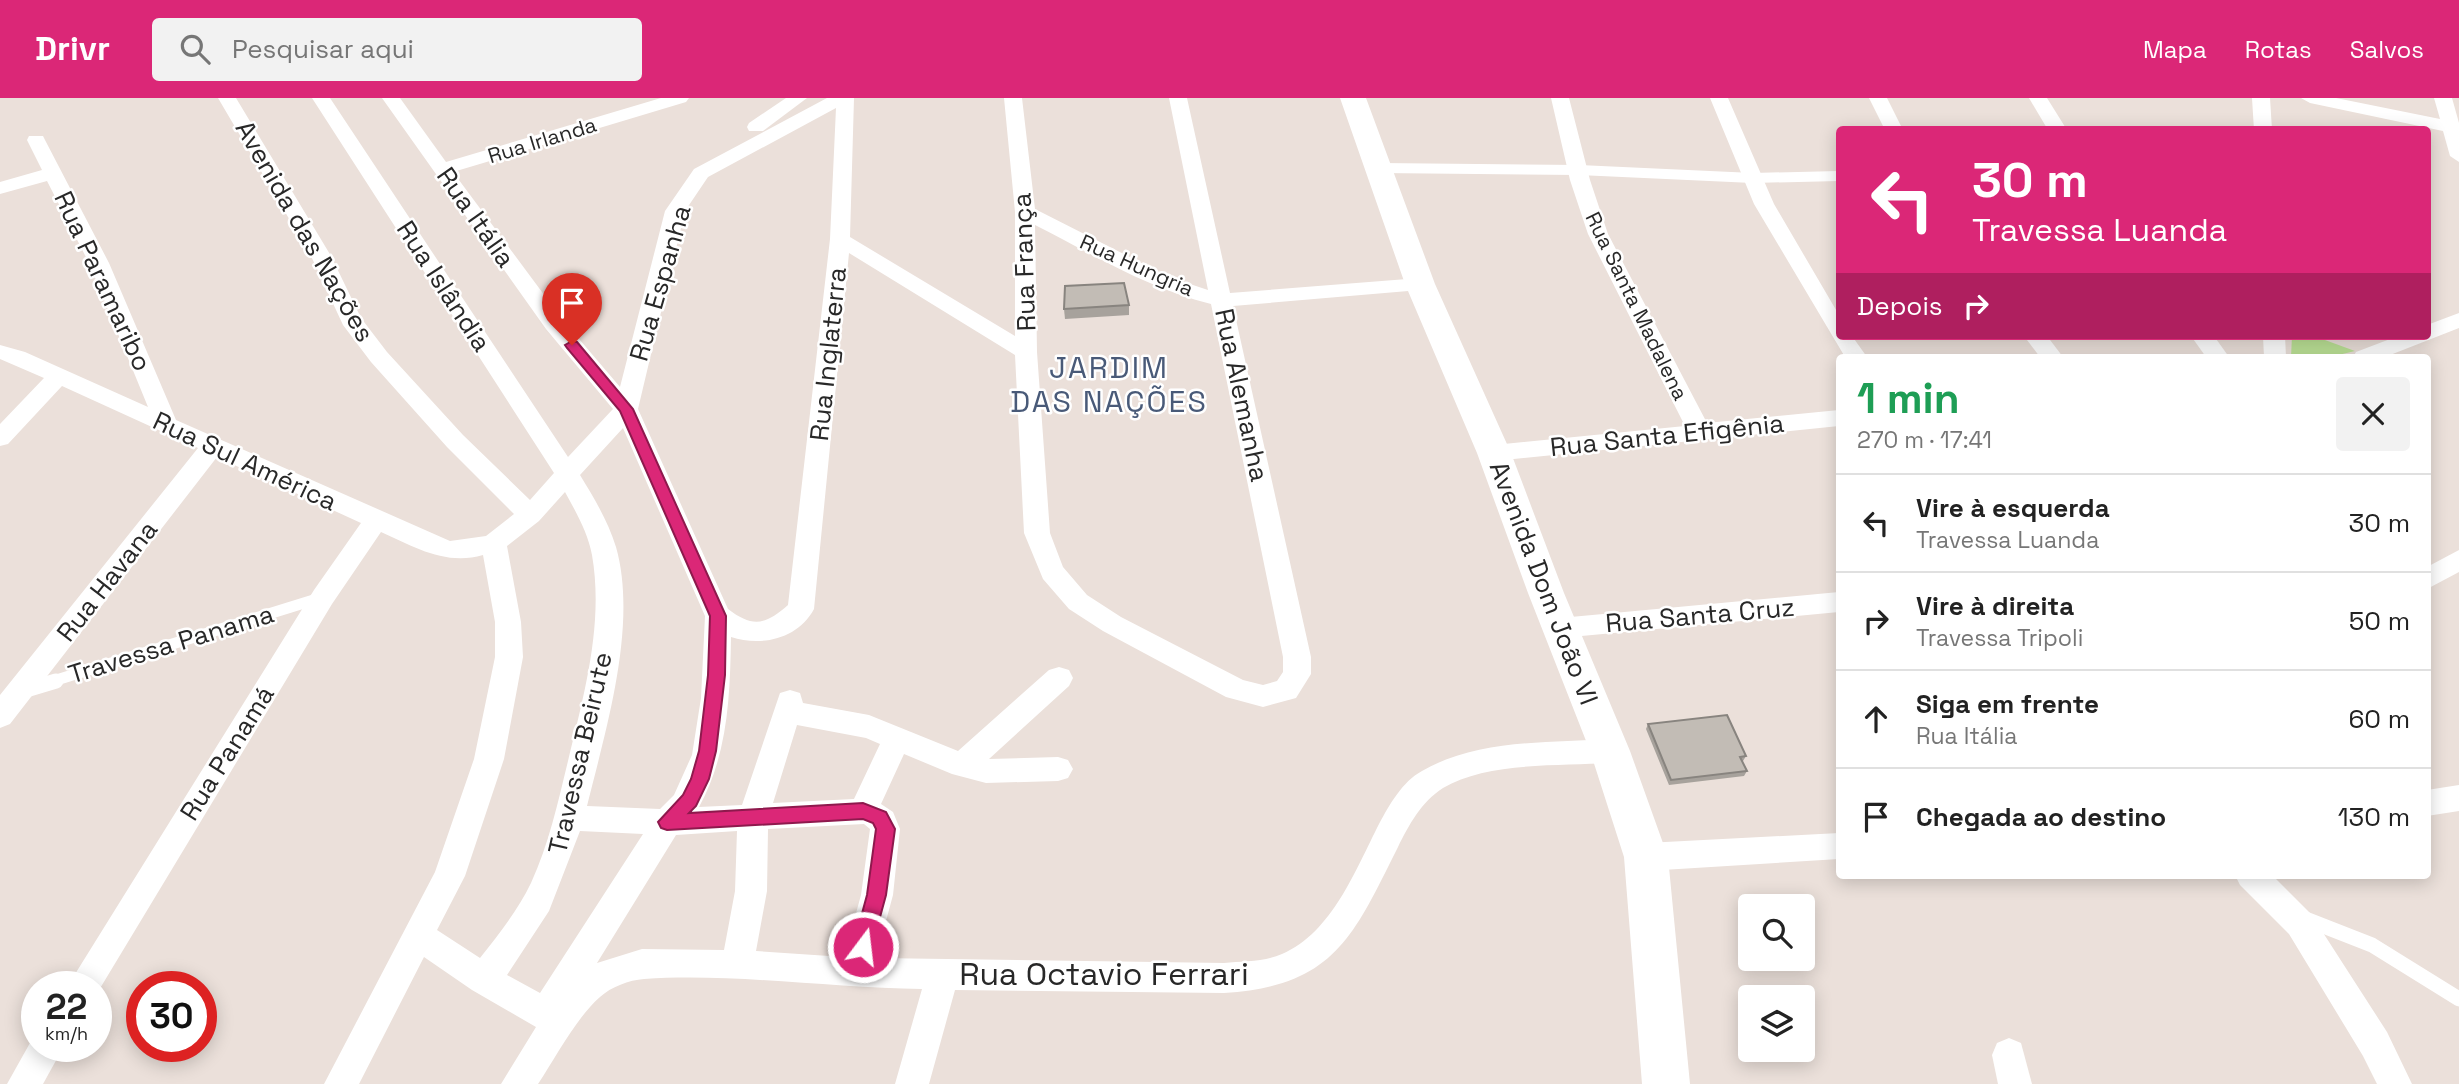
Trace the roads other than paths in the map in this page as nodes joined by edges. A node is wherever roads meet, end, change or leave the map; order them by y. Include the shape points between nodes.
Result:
1 (227, 98) edge
2 (321, 98) edge
3 (391, 98) edge
4 (680, 98) edge
5 (798, 98) edge
6 (1013, 98) edge
7 (1178, 98) edge
8 (1353, 98) edge
9 (1560, 98) edge
10 (1719, 98) edge
11 (1878, 98) edge
12 (2038, 98) edge
13 (2261, 98) edge
14 (2310, 98) edge
15 (2443, 98) edge
16 (831, 100) edge
17 (1892, 126) edge
18 (2056, 126) edge
19 (2263, 126) edge
20 (2450, 127) junction
21 (36, 140) dead end
22 (2459, 156) edge
23 (1379, 168) junction
24 (444, 169) junction
25 (1579, 170) junction
26 (53, 173) junction
27 (701, 173) junction
28 (1836, 176) edge
29 (1753, 178) junction
30 (0, 188) edge
31 (1026, 212) junction
32 (840, 239) junction
33 (1420, 284) junction
34 (1222, 300) junction
35 (2459, 320) edge
36 (1836, 328) edge
37 (2431, 330) edge
38 (2038, 340) edge
39 (2205, 340) edge
40 (2408, 340) edge
41 (0, 352) edge
42 (1026, 352) junction
43 (2050, 354) edge
44 (2216, 354) edge
45 (2372, 354) edge
46 (59, 376) junction
47 (626, 409) junction
48 (1836, 418) edge
49 (167, 425) junction
50 (1699, 431) junction
51 (0, 438) edge
52 (213, 446) junction
53 (1494, 453) junction
54 (567, 474) junction
55 (530, 515) junction
56 (375, 521) junction
57 (494, 543) junction
58 (2459, 560) edge
59 (2431, 577) edge
60 (323, 597) junction
61 (1836, 602) edge
62 (718, 616) junction
63 (1560, 628) junction
64 (1059, 678) dead end
65 (1286, 690) joint
66 (19, 692) junction
67 (0, 716) edge
68 (897, 738) junction
69 (1610, 751) junction
70 (962, 765) junction
71 (1058, 769) dead end
72 (2459, 798) edge
73 (2431, 802) edge
74 (863, 811) junction
75 (570, 818) junction
76 (753, 818) junction
77 (667, 822) junction
78 (1836, 846) edge
79 (1646, 857) junction
80 (2255, 879) edge
81 (2292, 915) junction
82 (419, 936) junction
83 (737, 965) junction
84 (93, 971) edge
85 (856, 973) junction
86 (943, 974) junction
87 (484, 979) junction
88 (2459, 999) edge
89 (553, 1018) junction
90 (37, 1062) edge
91 (24, 1084) edge
92 (341, 1084) edge
93 (518, 1084) edge
94 (912, 1084) edge
95 (1666, 1084) edge
96 (2395, 1084) edge

1 - 55 street, Avenida das Nações via 321,256 351,320 447,432
2 - 54 street, Rua Islândia
3 - 24 street, Rua Itália
4 - 24 street, Rua Irlanda
5 - 27 street
6 - 31 street, Rua França
7 - 34 street, Rua Alemanha
8 - 23 street, Avenida Dom João VI
9 - 25 street, Rua Santa Madalena
10 - 29 street
11 - 17 street
12 - 18 street
13 - 19 street
14 - 20 street
15 - 20 street
16 - 27 street, Rua Espanha
16 - 32 street, Rua Inglaterra
20 - 22 street
21 - 26 street, Rua Paramaribo
23 - 25 lane
23 - 33 street, Avenida Dom João VI
24 - 47 street, Rua Itália via 539,304
25 - 29 lane
25 - 50 street, Rua Santa Madalena via 1598,234
26 - 30 street
26 - 49 street, Rua Paramaribo via 99,263
27 - 47 street, Rua Espanha via 675,211
28 - 29 lane
29 - 36 street via 1776,228
31 - 34 street, Rua Hungria via 1162,281
31 - 42 street, Rua França
32 - 42 street
32 - 62 street, Rua Inglaterra via 801,609 779,627 763,632 744,633
33 - 34 street, Rua Hungria
33 - 53 street, Avenida Dom João VI
34 - 65 street, Rua Alemanha via 1297,657 1297,674
35 - 37 street
38 - 43 street
39 - 44 street
40 - 45 street
41 - 46 street, Rua Sul América
42 - 65 street, Rua França via 1037,533 1052,572 1078,603 1236,689 1263,696
46 - 49 street, Rua Sul América
46 - 51 street
47 - 54 street, Rua Espanha
47 - 62 street, Rua Itália
48 - 50 street, Rua Santa Efigênia
49 - 52 street, Rua Sul América
50 - 53 street, Rua Santa Efigênia
52 - 56 street, Rua Sul América
52 - 66 street, Rua Havana
53 - 63 street, Avenida Dom João VI
54 - 55 street, Rua Espanha
54 - 75 street, Travessa Beirute via 598,531 609,599 600,684
55 - 57 street, Rua Espanha
56 - 57 street, Rua Sul América via 450,550
56 - 60 street, Rua Panamá
57 - 82 street via 509,657 499,714 461,845
58 - 59 street
60 - 66 lane, Travessa Panama
60 - 84 street, Rua Panamá
61 - 63 street, Rua Santa Cruz
62 - 77 street via 708,751 690,801
63 - 69 street, Avenida Dom João VI
64 - 70 street
66 - 67 street, Rua Havana
68 - 70 street
68 - 74 street
68 - 76 street via 789,707
69 - 79 street, Avenida Dom João VI
69 - 86 street, Rua Octavio Ferrari via 1492,761 1434,779 1406,803 1332,935 1303,960 1268,974 1224,978
70 - 71 street via 1012,772
72 - 73 street
74 - 76 street
74 - 85 street via 880,818 885,829 877,895
75 - 77 street
75 - 87 street, Travessa Beirute via 538,900
76 - 77 street
76 - 83 street via 751,891
77 - 89 street
78 - 79 street
79 - 95 street, Avenida Dom João VI
80 - 81 street
81 - 88 lane via 2372,945
81 - 96 street via 2375,1044
82 - 87 street
82 - 92 street
83 - 85 street, Rua Octavio Ferrari
83 - 89 street, Rua Octavio Ferrari via 642,964 611,972
85 - 86 street, Rua Octavio Ferrari
86 - 94 street
87 - 89 street
89 - 93 street
90 - 91 street

